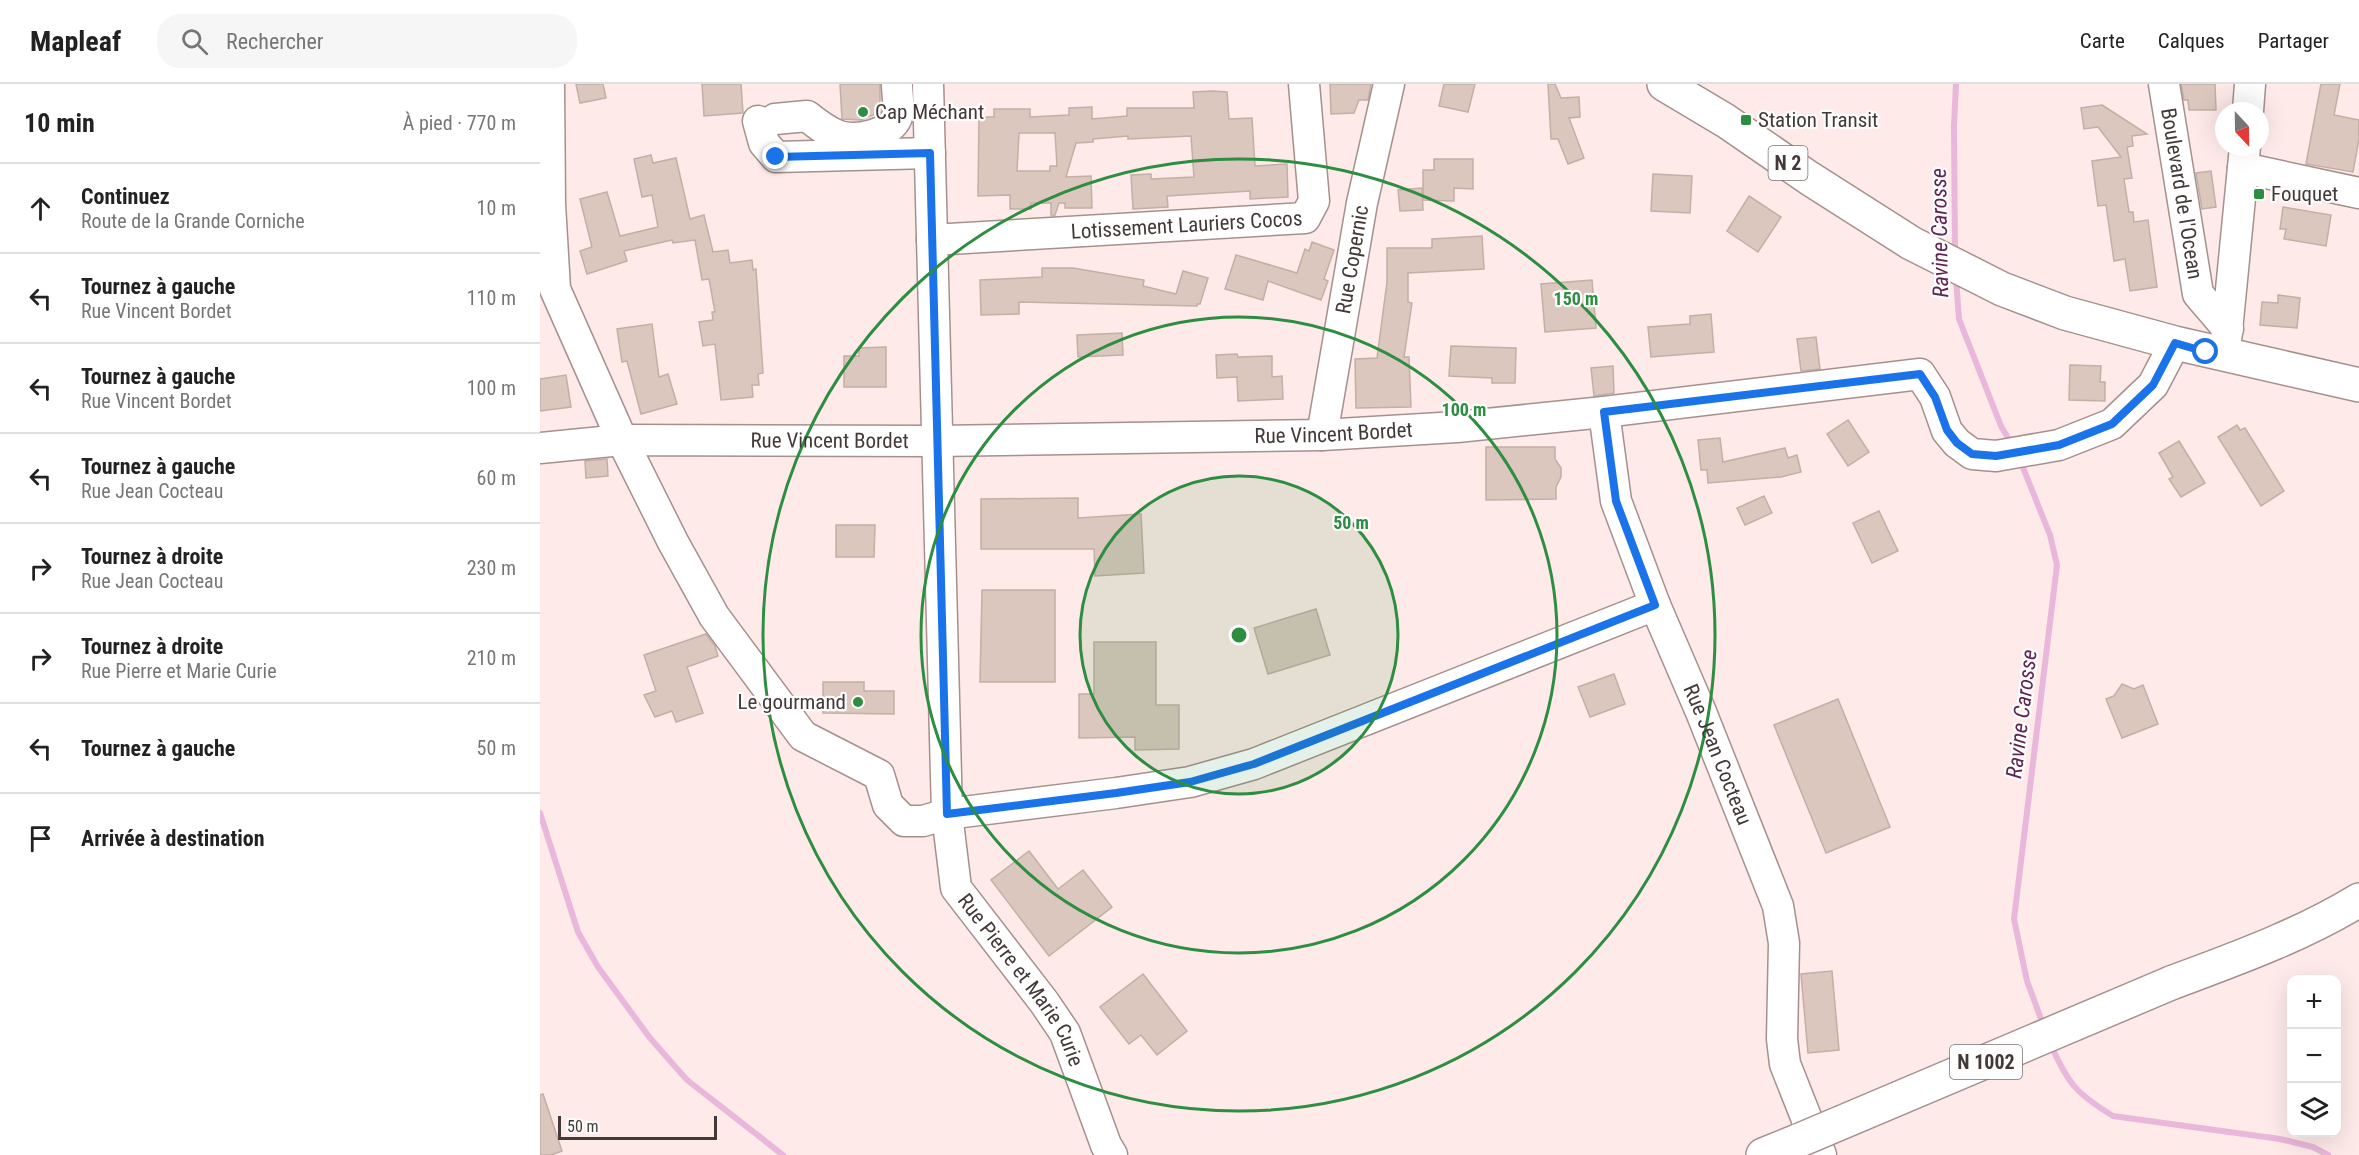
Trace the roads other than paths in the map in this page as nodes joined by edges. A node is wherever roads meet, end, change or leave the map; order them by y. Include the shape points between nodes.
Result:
1 (549, 84) edge
2 (897, 84) edge
3 (928, 84) edge
4 (1304, 84) edge
5 (1389, 84) edge
6 (1664, 84) edge
7 (2164, 84) edge
8 (2250, 84) edge
9 (2249, 102) edge
10 (930, 153) junction
11 (2244, 158) edge
12 (2359, 194) edge
13 (932, 240) junction
14 (547, 291) edge
15 (2175, 343) junction
16 (2227, 343) junction
17 (2359, 385) edge
18 (1604, 412) junction
19 (1322, 435) junction
20 (622, 440) junction
21 (937, 441) junction
22 (540, 448) edge
23 (1655, 605) junction
24 (947, 814) junction
25 (2359, 900) edge
26 (1811, 1147) edge
27 (1112, 1155) edge
28 (1763, 1155) edge

1 - 14 street
2 - 10 street via 898,115 891,128 870,136 840,137 807,116 767,120 764,143 776,157
3 - 10 street, Rue Pierre et Marie Curie
4 - 13 street, Lotissement Lauriers Cocos via 1314,201 1305,218
5 - 19 street, Rue Copernic via 1362,203
6 - 15 main road, N 2 via 1911,243 2002,288 2065,313
7 - 16 street, Boulevard de l'Ocean via 2198,294
8 - 9 street
10 - 13 street, Rue Pierre et Marie Curie
11 - 12 street, Boulevard de l'Ocean
11 - 16 street, Boulevard de l'Ocean
13 - 21 street, Rue Pierre et Marie Curie
14 - 20 street
15 - 16 main road, N 2
15 - 18 street, Rue Vincent Bordet via 2153,385 2112,424 2059,445 1996,456 1972,454 1957,443 1920,374
16 - 17 main road, N 2
18 - 19 street, Rue Vincent Bordet via 1457,427
18 - 23 street, Rue Jean Cocteau via 1616,501
19 - 21 street, Rue Vincent Bordet
20 - 21 street, Rue Vincent Bordet
20 - 22 street, Rue Vincent Bordet
20 - 24 street via 714,616 803,736 879,775 888,806 904,820 923,821
21 - 24 street, Rue Pierre et Marie Curie
23 - 24 street via 1254,764 1190,782
23 - 26 street, Rue Jean Cocteau via 1778,906 1784,943 1785,1065
24 - 27 street, Rue Pierre et Marie Curie via 956,888 1065,1033
25 - 26 main road, N 1002, bridge via 2270,945 2171,983
26 - 28 main road, N 1002

